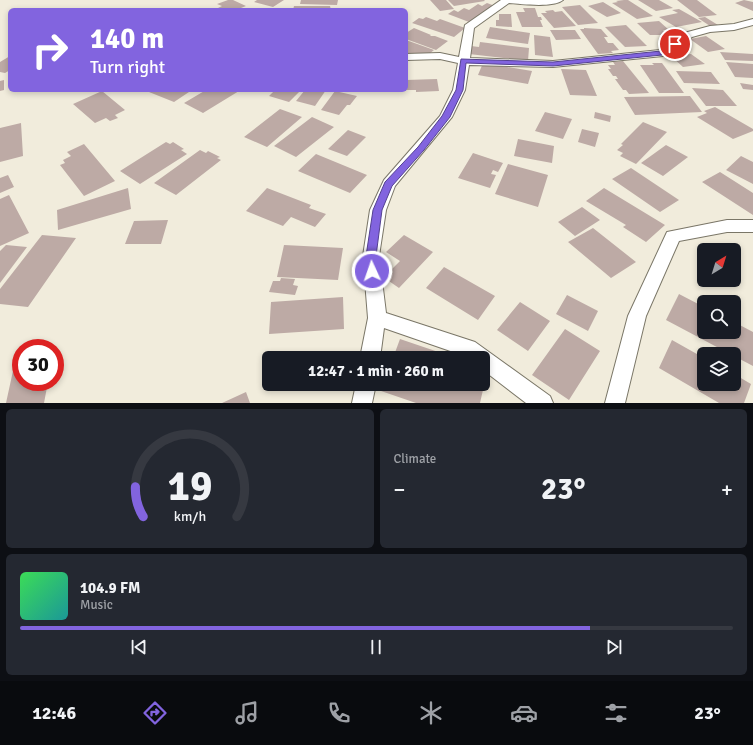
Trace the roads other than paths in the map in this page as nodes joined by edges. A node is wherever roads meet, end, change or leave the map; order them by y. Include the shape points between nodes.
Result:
1 (507, 0) edge
2 (558, 0) edge
3 (753, 22) edge
4 (408, 57) edge
5 (463, 61) junction
6 (753, 226) edge
7 (377, 318) junction
8 (371, 351) edge
9 (472, 351) edge
10 (490, 365) edge
11 (365, 391) edge
12 (362, 403) edge
13 (543, 403) edge
14 (615, 403) edge

1 - 2 street via 533,4
1 - 5 street via 469,27
3 - 5 street via 688,35 662,53 553,64
4 - 5 street via 440,56
5 - 7 street via 459,90 446,117 388,184 378,210 371,256
6 - 14 street via 727,226 673,236 637,316
7 - 8 street
7 - 9 street
10 - 13 street
11 - 12 street

